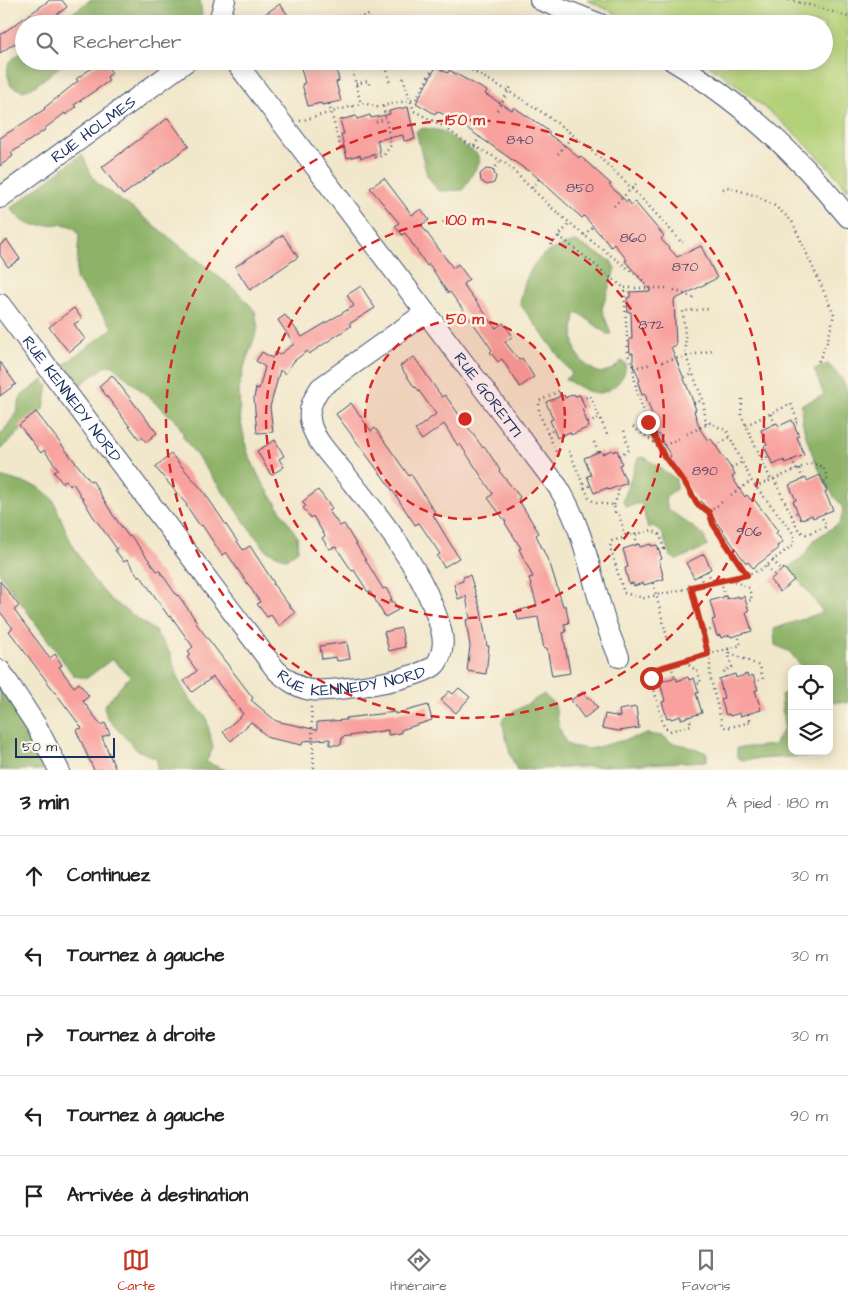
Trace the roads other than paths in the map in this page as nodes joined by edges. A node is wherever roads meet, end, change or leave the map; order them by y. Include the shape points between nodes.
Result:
1 (225, 0) edge
2 (540, 0) edge
3 (221, 15) edge
4 (578, 15) edge
5 (175, 70) edge
6 (242, 70) edge
7 (686, 70) edge
8 (0, 198) edge
9 (848, 217) edge
10 (0, 304) edge
11 (425, 313) junction
12 (619, 657) dead end
13 (0, 670) edge
14 (59, 770) edge

1 - 3 street
2 - 4 street
5 - 8 street, RUE HOLMES
6 - 11 street, RUE GORETTI
7 - 9 street via 763,127 815,178
10 - 11 street, RUE KENNEDY NORD via 276,670 298,686 310,690 348,689 411,676 435,665 440,657 442,634 428,592 397,542 320,441 310,420 310,407 320,388
11 - 12 street, RUE GORETTI via 568,503 583,540
13 - 14 street via 36,725

